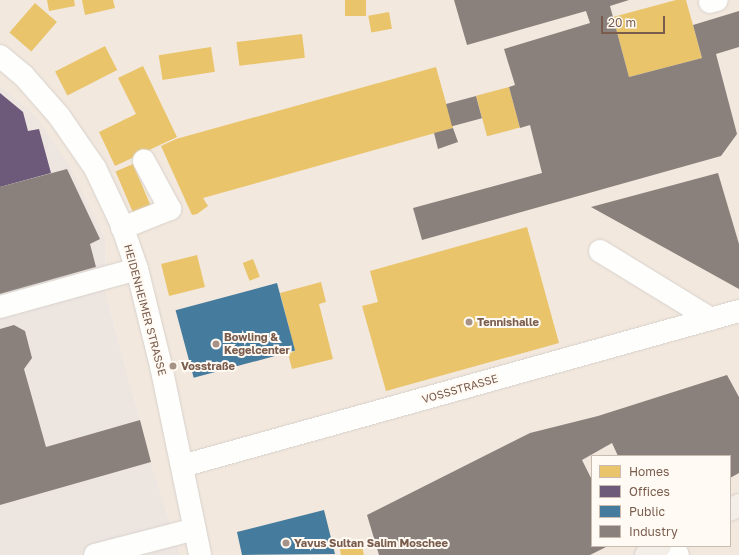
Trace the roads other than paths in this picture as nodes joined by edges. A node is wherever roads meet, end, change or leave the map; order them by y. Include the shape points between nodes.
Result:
1 (0, 56) edge
2 (144, 161) dead end
3 (122, 228) junction
4 (600, 251) dead end
5 (137, 269) junction
6 (0, 307) edge
7 (739, 311) edge
8 (711, 319) junction
9 (182, 466) junction
10 (195, 528) junction
11 (658, 547) edge
12 (95, 555) edge
13 (200, 555) edge
14 (646, 555) edge

1 - 3 street, HEIDENHEIMER STRASSE via 23,75 59,116 95,168
2 - 3 street via 170,209
3 - 5 street, HEIDENHEIMER STRASSE
4 - 8 street
5 - 6 street
5 - 9 street, HEIDENHEIMER STRASSE
7 - 8 street, VOSSSTRASSE
8 - 9 street, VOSSSTRASSE
9 - 10 street, HEIDENHEIMER STRASSE
10 - 12 street
10 - 13 street, HEIDENHEIMER STRASSE
11 - 14 main road

